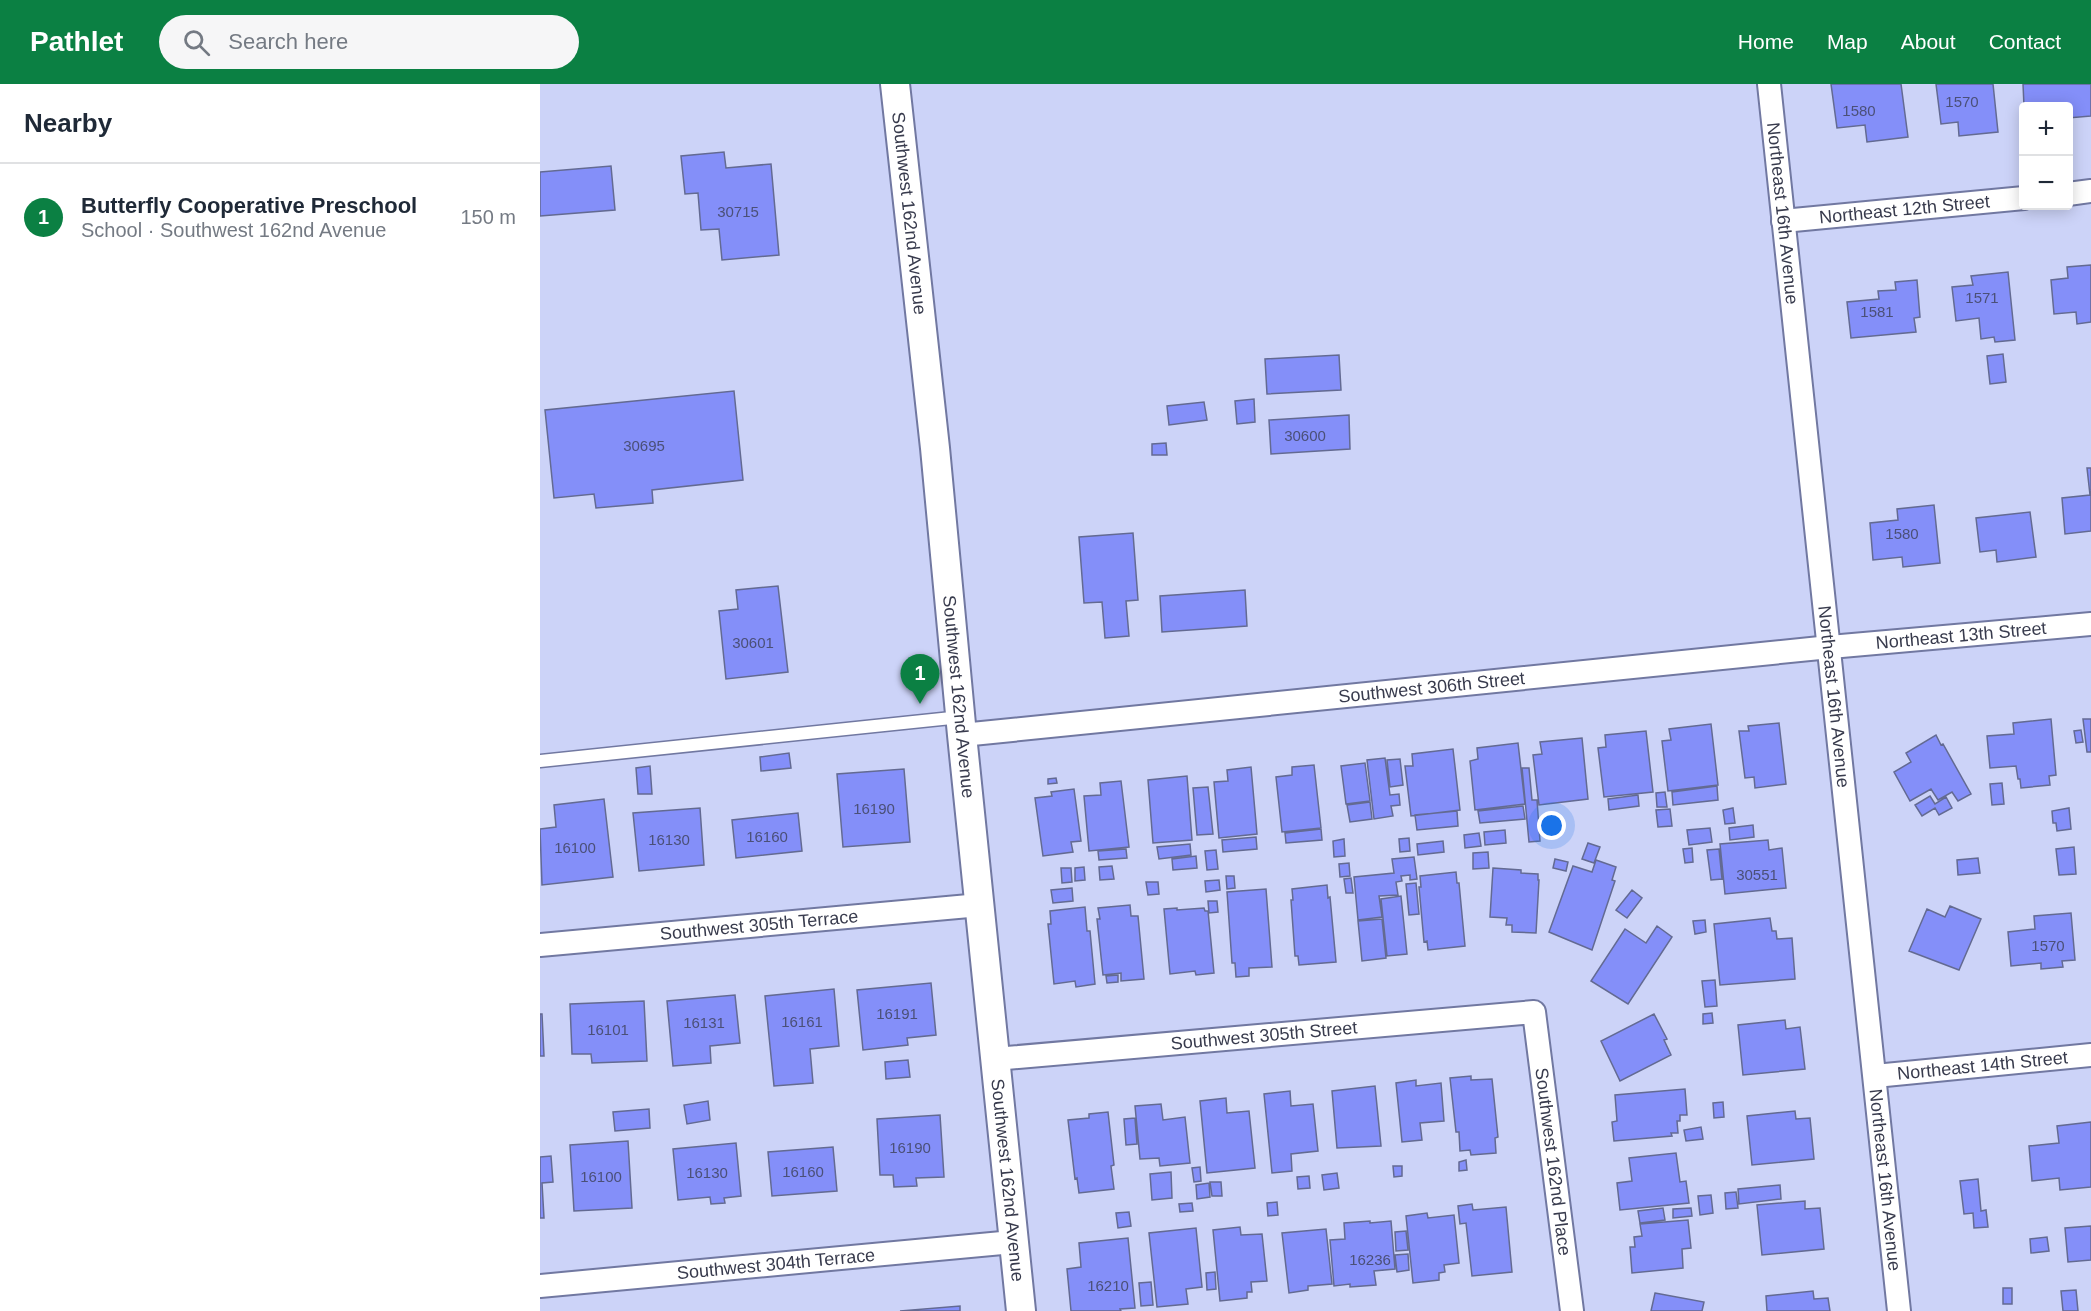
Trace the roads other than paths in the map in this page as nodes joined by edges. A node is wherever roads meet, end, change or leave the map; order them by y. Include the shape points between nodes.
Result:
1 (895, 84) edge
2 (1769, 84) edge
3 (2091, 191) edge
4 (2073, 193) edge
5 (2019, 198) edge
6 (1783, 222) junction
7 (2091, 624) edge
8 (1830, 647) junction
9 (962, 726) junction
10 (540, 761) edge
11 (980, 905) junction
12 (540, 945) edge
13 (1534, 1012) joint
14 (2091, 1055) edge
15 (995, 1059) junction
16 (1875, 1076) junction
17 (1013, 1242) junction
18 (540, 1286) edge
19 (1021, 1311) edge
20 (1572, 1311) edge
21 (1899, 1311) edge

1 - 9 street, Southwest 162nd Avenue
2 - 6 street, Northeast 16th Avenue
3 - 4 street
5 - 6 street, Northeast 12th Street
6 - 8 street, Northeast 16th Avenue
7 - 8 street, Northeast 13th Street
8 - 9 street, Southwest 306th Street
8 - 16 street, Northeast 16th Avenue
9 - 10 lane
9 - 11 street, Southwest 162nd Avenue
11 - 12 street, Southwest 305th Terrace
11 - 15 street, Southwest 162nd Avenue
13 - 15 street, Southwest 305th Street
13 - 20 street, Southwest 162nd Place
14 - 16 street, Northeast 14th Street
15 - 17 street, Southwest 162nd Avenue
16 - 21 street, Northeast 16th Avenue
17 - 18 street, Southwest 304th Terrace
17 - 19 street, Southwest 162nd Avenue

